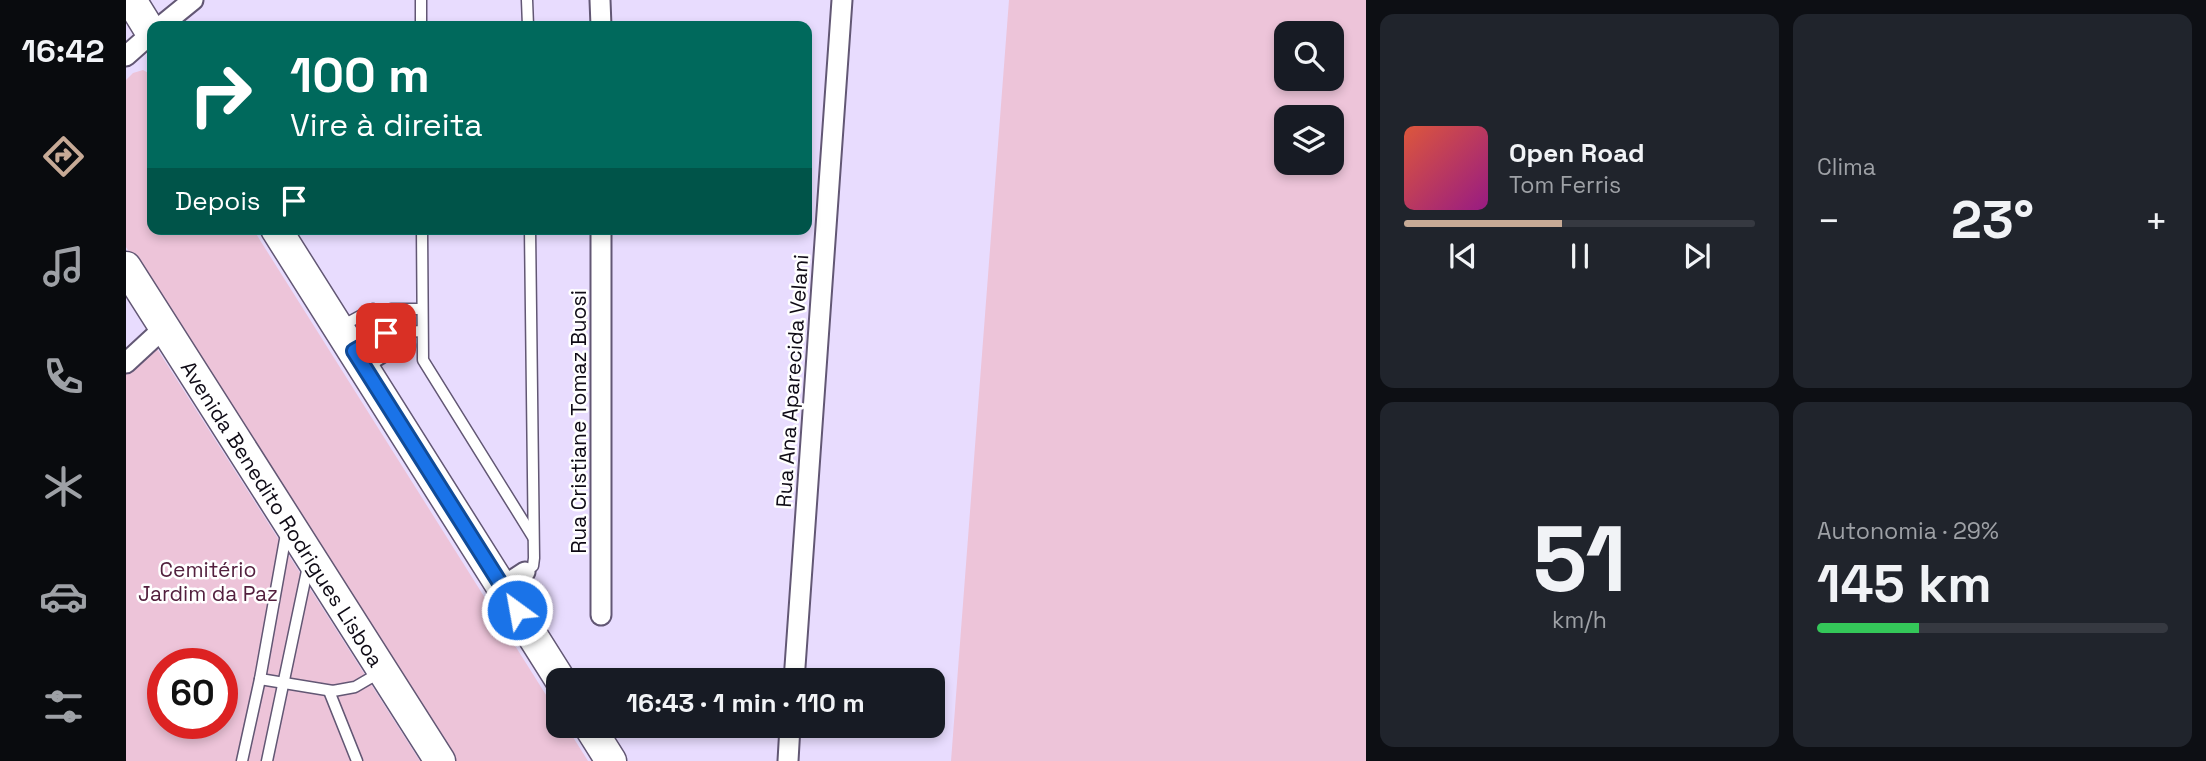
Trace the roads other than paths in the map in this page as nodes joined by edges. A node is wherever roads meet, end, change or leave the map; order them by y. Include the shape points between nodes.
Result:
1 (131, 0) edge
2 (193, 0) edge
3 (421, 0) edge
4 (527, 0) edge
5 (600, 0) edge
6 (842, 0) edge
7 (167, 21) edge
8 (421, 21) edge
9 (528, 21) edge
10 (600, 21) edge
11 (147, 25) edge
12 (147, 37) edge
13 (126, 56) edge
14 (280, 235) edge
15 (422, 235) edge
16 (530, 235) edge
17 (601, 235) edge
18 (126, 267) edge
19 (373, 309) dead end
20 (391, 309) dead end
21 (422, 309) junction
22 (165, 327) junction
23 (422, 331) junction
24 (405, 339) junction
25 (352, 348) junction
26 (126, 363) edge
27 (533, 494) junction
28 (511, 502) junction
29 (288, 523) junction
30 (533, 538) junction
31 (310, 556) junction
32 (513, 580) junction
33 (601, 615) dead end
34 (555, 668) edge
35 (795, 668) edge
36 (382, 671) junction
37 (260, 679) junction
38 (285, 684) junction
39 (329, 691) junction
40 (597, 738) edge
41 (789, 738) edge
42 (242, 761) edge
43 (267, 761) edge
44 (358, 761) edge
45 (440, 761) edge
46 (611, 761) edge
47 (788, 761) edge

1 - 11 main road
2 - 7 street
3 - 8 lane
4 - 9 lane
5 - 10 street
6 - 35 street, Rua Ana Aparecida Velani
12 - 13 street
14 - 25 main road
15 - 21 lane
16 - 27 lane
17 - 33 street, Rua Cristiane Tomaz Buosi
18 - 22 main road, Avenida Benedito Rodrigues Lisboa
19 - 25 lane
20 - 21 lane
21 - 23 lane
22 - 26 street
22 - 29 main road, Avenida Benedito Rodrigues Lisboa
23 - 24 lane
23 - 24 lane
24 - 25 street via 392,346
24 - 28 lane via 423,360
25 - 32 main road
27 - 28 lane via 525,504
27 - 30 lane
28 - 30 lane
29 - 31 main road, Avenida Benedito Rodrigues Lisboa
29 - 37 lane
30 - 32 lane via 533,566
31 - 36 main road, Avenida Benedito Rodrigues Lisboa
31 - 38 lane
32 - 34 main road
36 - 39 lane via 355,687
36 - 45 main road, Avenida Benedito Rodrigues Lisboa
37 - 38 lane
37 - 42 lane
38 - 39 lane
38 - 43 lane
39 - 44 lane
40 - 46 main road
41 - 47 street

